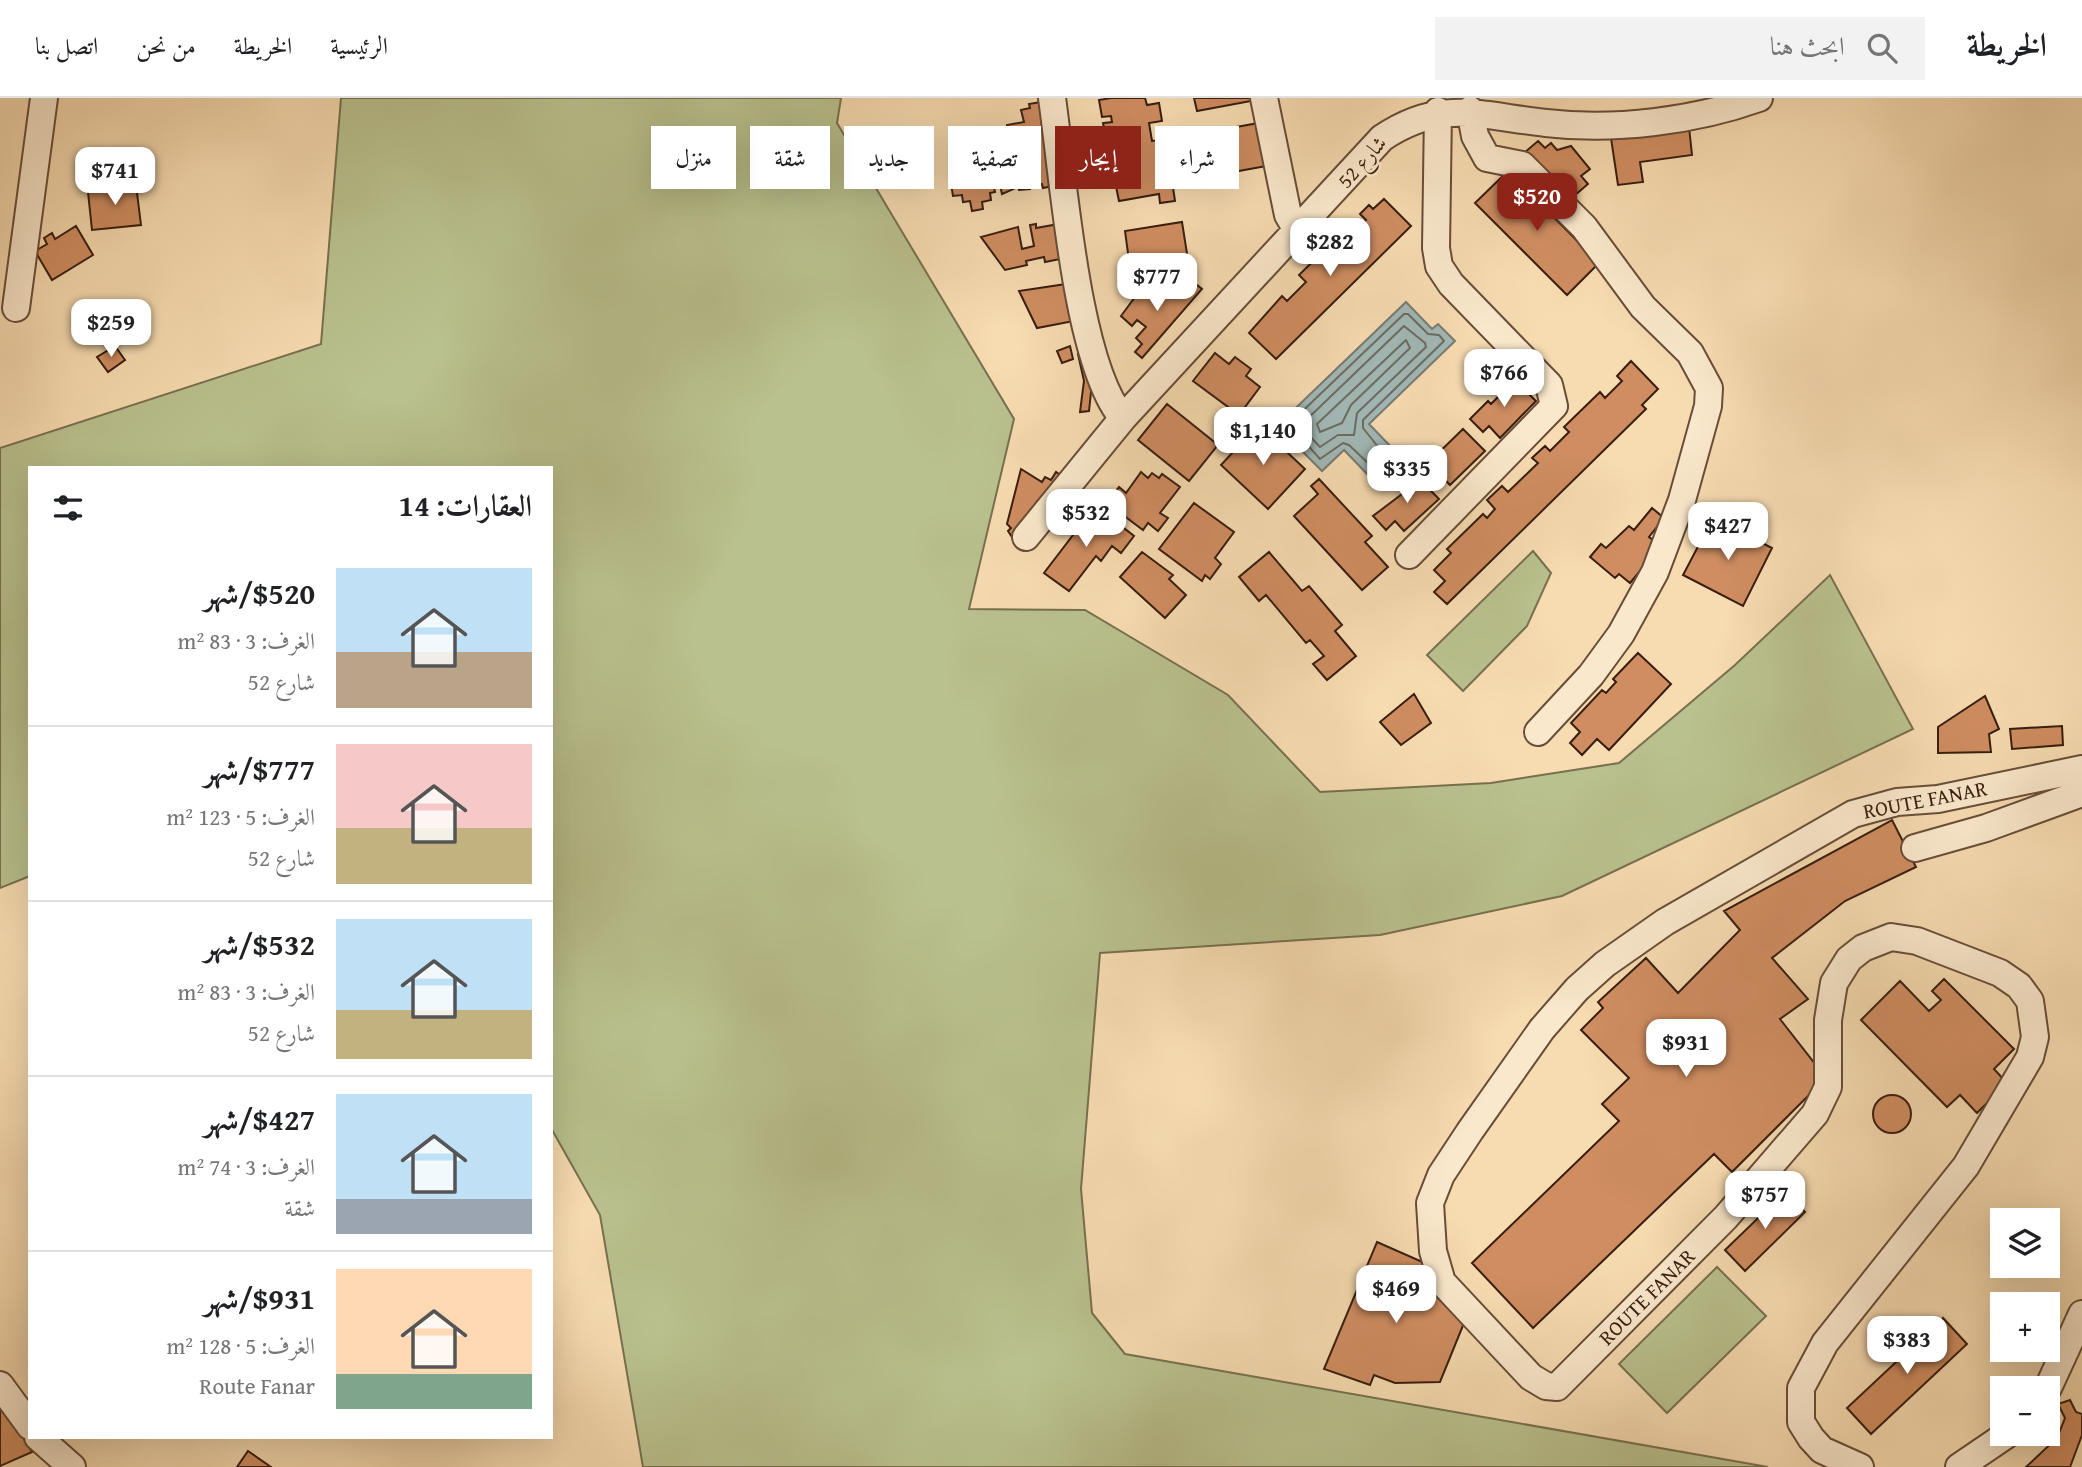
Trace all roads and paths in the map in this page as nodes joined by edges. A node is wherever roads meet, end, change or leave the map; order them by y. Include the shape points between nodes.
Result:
1 (44, 98) edge
2 (1052, 98) edge
3 (1264, 98) edge
4 (1759, 98) edge
5 (1469, 110) junction
6 (1438, 111) junction
7 (1298, 232) junction
8 (16, 307) dead end
9 (1123, 418) junction
10 (1026, 537) dead end
11 (1409, 555) dead end
12 (1538, 732) dead end
13 (2082, 769) edge
14 (2082, 793) edge
15 (1915, 848) dead end
16 (2082, 1314) edge
17 (2054, 1376) edge
18 (0, 1385) edge
19 (28, 1423) edge
20 (40, 1439) edge
21 (1990, 1446) edge
22 (72, 1467) edge
23 (1860, 1467) edge
24 (1959, 1467) edge

1 - 8 street
2 - 9 street via 1074,260 1094,358 1105,393
3 - 7 street via 1288,215
4 - 5 street, شارع 52 via 1672,119 1617,125 1546,123
5 - 6 street, شارع 52
5 - 12 street via 1475,136 1487,158 1522,165 1584,227 1643,307 1690,352 1709,388 1686,488 1656,572 1591,676
6 - 7 street, شارع 52 via 1402,123 1382,138
6 - 11 street via 1439,266 1549,385 1554,406
7 - 9 street, شارع 52
9 - 10 street, شارع 52
13 - 23 street, ROUTE FANAR via 1853,814 1665,922 1605,964 1542,1029 1441,1175 1430,1203 1433,1251 1442,1282 1531,1377 1557,1387 1726,1217 1815,1114 1828,1087 1829,998 1849,959 1891,937 1917,941 2000,973 2030,1001 2035,1037 2030,1057 1966,1166 1825,1343 1801,1388 1801,1422 1811,1438 1822,1450
14 - 15 street, ROUTE FANAR
16 - 17 street
18 - 19 street
20 - 22 street
21 - 24 street

